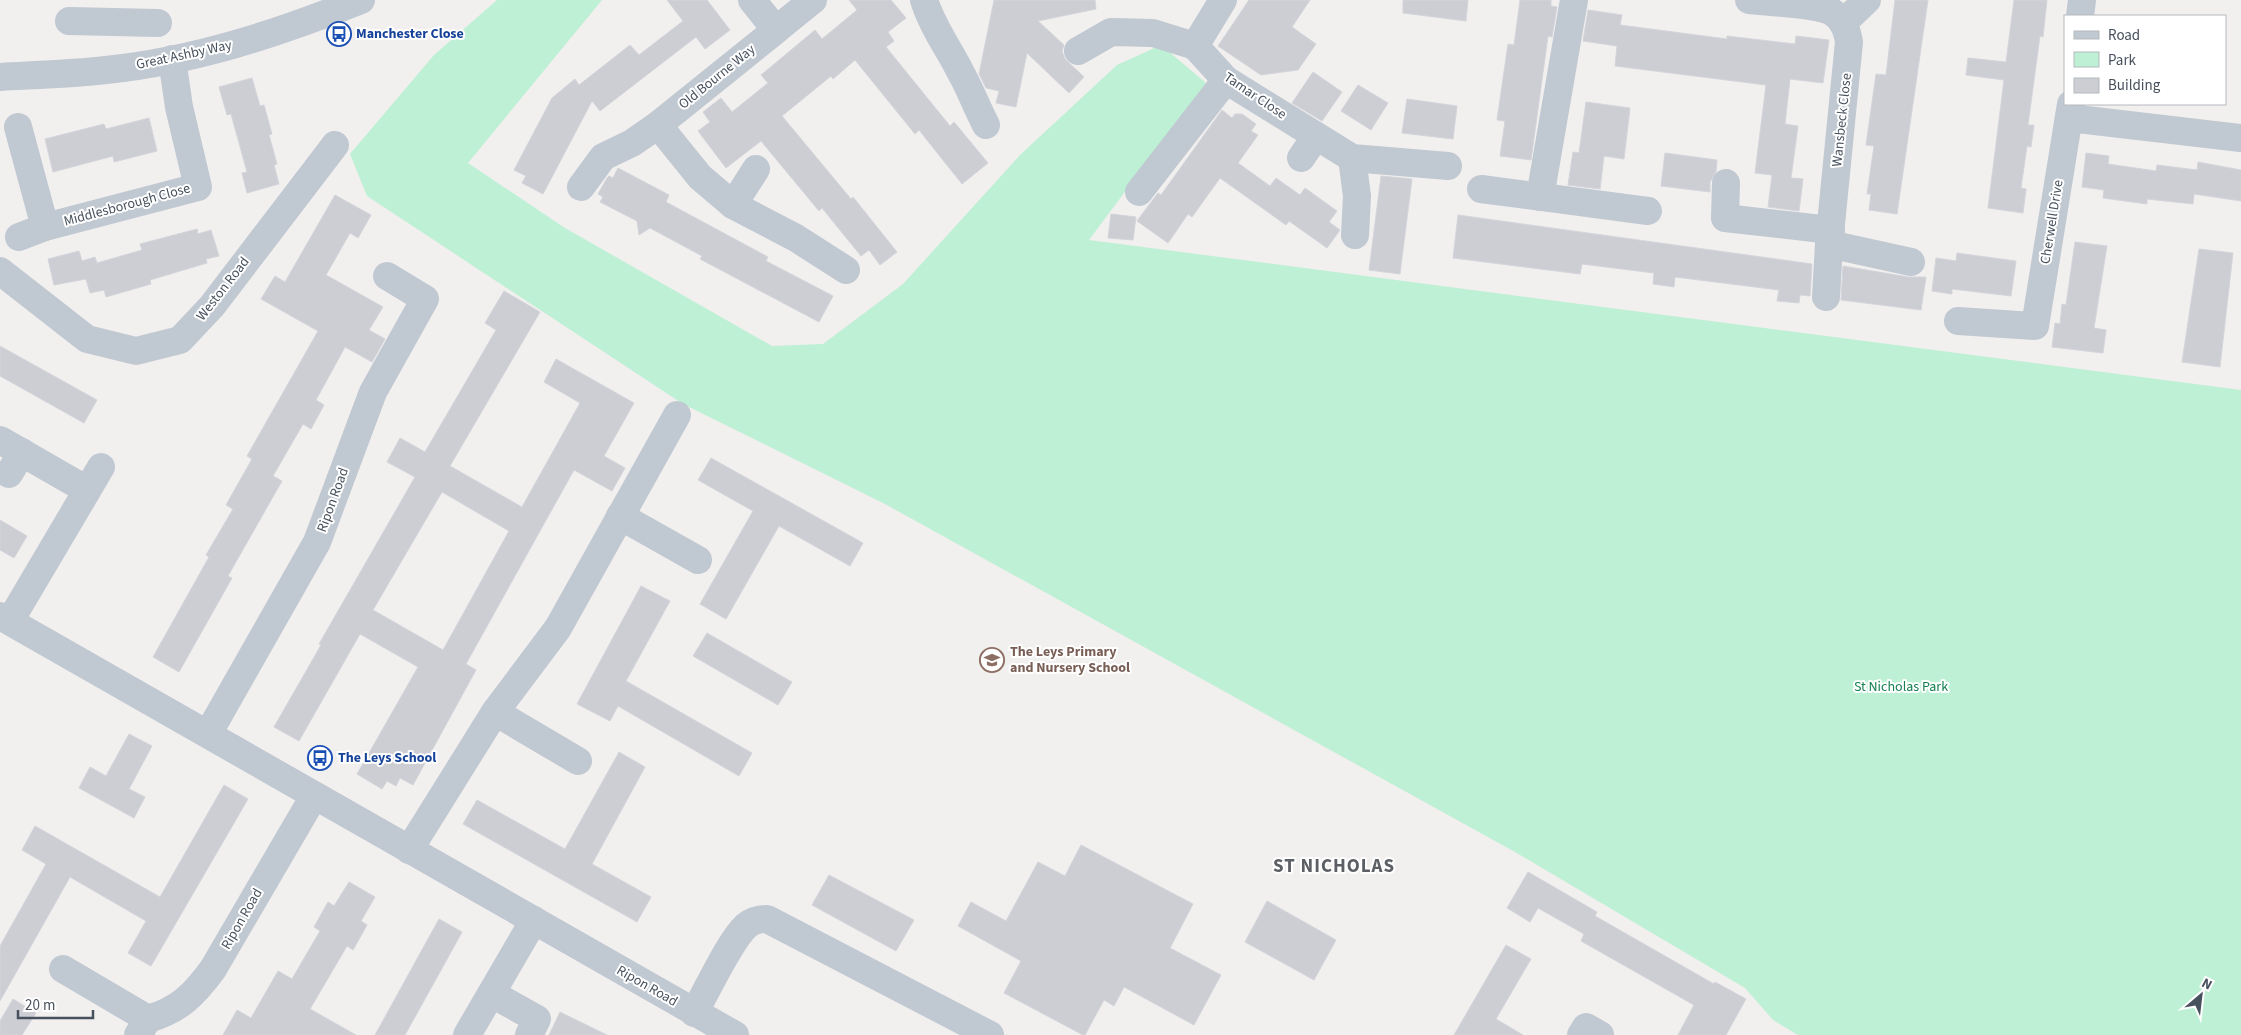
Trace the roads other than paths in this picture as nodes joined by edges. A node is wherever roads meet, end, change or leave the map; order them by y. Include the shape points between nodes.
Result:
1 (361, 0) edge
2 (752, 0) edge
3 (813, 0) edge
4 (924, 0) edge
5 (1223, 0) edge
6 (1574, 0) edge
7 (1867, 0) edge
8 (2082, 0) edge
9 (1763, 1) edge
10 (92, 11) edge
11 (2080, 15) edge
12 (68, 21) dead end
13 (158, 23) dead end
14 (1843, 24) junction
15 (776, 30) junction
16 (1195, 46) junction
17 (1078, 51) dead end
18 (172, 59) junction
19 (0, 77) edge
20 (1226, 80) junction
21 (2070, 111) edge
22 (658, 125) junction
23 (986, 125) dead end
24 (18, 127) dead end
25 (2241, 138) edge
26 (335, 145) dead end
27 (1352, 158) junction
28 (1448, 166) dead end
29 (756, 169) dead end
30 (1726, 183) dead end
31 (581, 187) dead end
32 (1481, 189) dead end
33 (1139, 192) dead end
34 (1540, 196) junction
35 (733, 205) junction
36 (1648, 211) dead end
37 (45, 227) junction
38 (1355, 235) dead end
39 (19, 236) dead end
40 (1830, 237) junction
41 (1911, 262) dead end
42 (846, 270) dead end
43 (0, 271) edge
44 (387, 276) dead end
45 (1826, 297) dead end
46 (1958, 320) dead end
47 (677, 415) dead end
48 (10, 455) edge
49 (101, 467) dead end
50 (87, 490) junction
51 (620, 516) junction
52 (698, 560) dead end
53 (5, 618) edge
54 (495, 712) junction
55 (208, 734) junction
56 (578, 761) dead end
57 (314, 796) junction
58 (409, 850) junction
59 (534, 920) junction
60 (63, 969) dead end
61 (492, 994) junction
62 (694, 1013) junction
63 (143, 1027) edge
64 (468, 1035) edge
65 (529, 1035) edge
66 (735, 1035) edge
67 (990, 1035) edge
68 (1581, 1035) edge
69 (1600, 1035) edge

1 - 18 street, Great Ashby Way via 293,27
2 - 15 street
3 - 15 street, Old Bourne Way
4 - 23 street
5 - 16 street
6 - 34 street
7 - 14 street
8 - 11 street
9 - 14 street via 1826,9
10 - 12 street
10 - 13 street
14 - 40 street, Wansbeck Close via 1849,42
15 - 22 street, Old Bourne Way
16 - 17 street via 1153,33 1111,32
16 - 20 street, Tamar Close
18 - 19 street, Great Ashby Way via 107,70
18 - 37 street, Middlesborough Close via 179,107 198,187
20 - 27 street, Tamar Close via 1309,147
20 - 33 street
21 - 25 street, Cherwell Drive
21 - 46 street, Cherwell Drive via 2036,326
22 - 31 street, Old Bourne Way via 603,157
22 - 35 street via 700,176
24 - 37 street, Middlesborough Close
26 - 43 street, Weston Road via 212,306 180,340 136,351 87,339
27 - 28 street
27 - 38 street via 1358,196
29 - 35 street
30 - 40 street via 1726,218
32 - 34 street
34 - 36 street
35 - 42 street via 796,238
37 - 39 street, Middlesborough Close
40 - 41 street
40 - 45 street, Wansbeck Close
44 - 55 street, Ripon Road via 425,299 373,392 318,542
47 - 51 street
48 - 50 street
49 - 50 street, Ripon Road
50 - 53 street, Ripon Road
51 - 52 street
51 - 54 street via 558,628
53 - 55 street, Ripon Road
54 - 56 street
54 - 58 street
55 - 57 street, Ripon Road
57 - 58 street, Ripon Road
57 - 63 street, Ripon Road via 196,993
58 - 59 street, Ripon Road
59 - 61 street
59 - 62 street, Ripon Road
60 - 63 street, Ripon Road
61 - 64 street
61 - 65 street via 537,1019
62 - 66 street, Ripon Road
62 - 67 street via 736,939 747,926 759,919 768,919
68 - 69 street via 1586,1027

